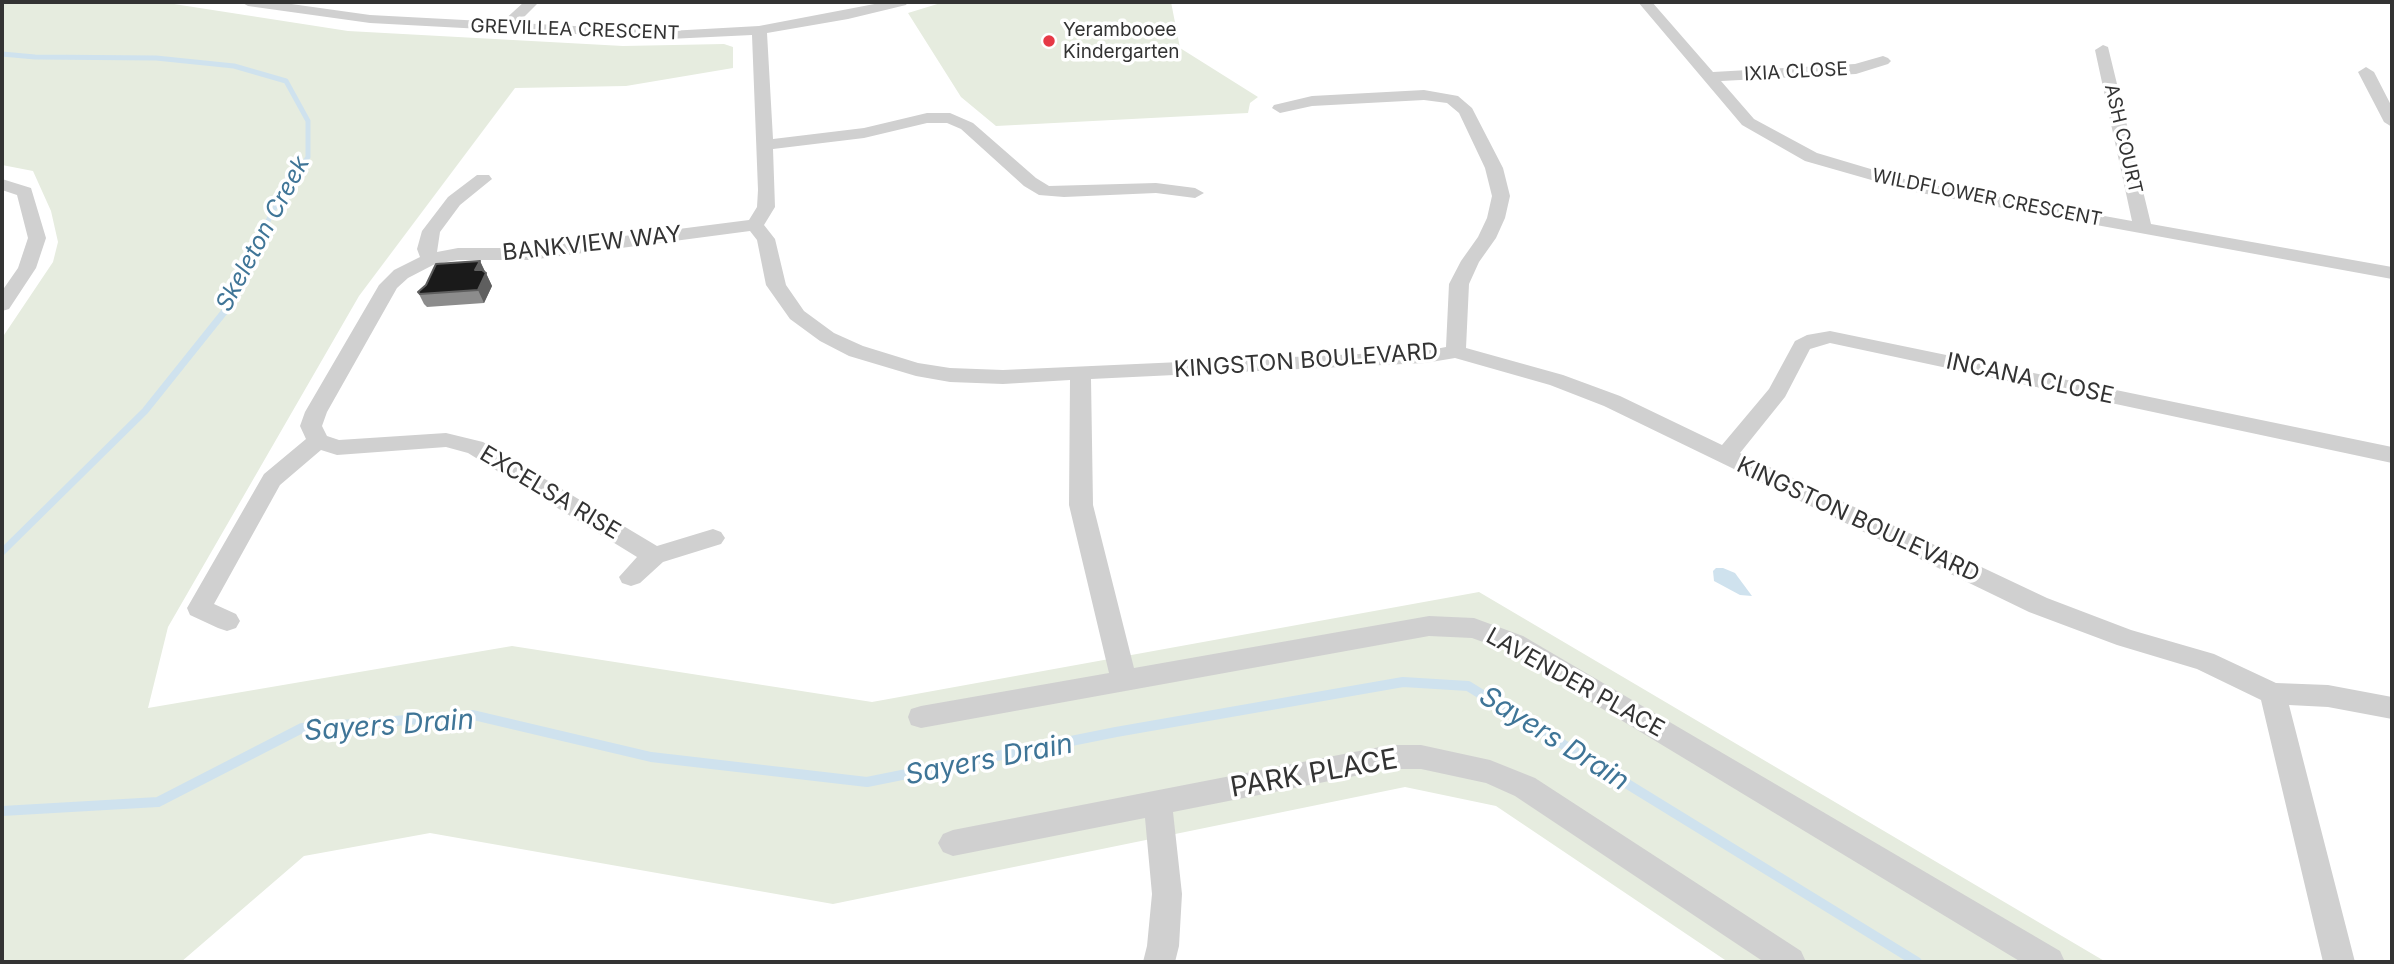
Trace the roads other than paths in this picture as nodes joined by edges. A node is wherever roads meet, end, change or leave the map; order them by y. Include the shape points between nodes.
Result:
1 (247, 2) edge
2 (254, 2) edge
3 (532, 2) edge
4 (901, 2) edge
5 (1645, 2) edge
6 (505, 27) junction
7 (759, 30) junction
8 (2103, 50) dead end
9 (1883, 61) dead end
10 (2366, 72) dead end
11 (1707, 77) junction
12 (1280, 108) dead end
13 (2392, 122) edge
14 (763, 145) junction
15 (483, 179) dead end
16 (2, 184) edge
17 (1195, 193) dead end
18 (755, 225) junction
19 (2143, 228) junction
20 (430, 259) junction
21 (2392, 273) edge
22 (2, 305) edge
23 (1456, 351) junction
24 (1080, 374) junction
25 (317, 441) junction
26 (2392, 455) edge
27 (1725, 456) junction
28 (713, 538) dead end
29 (654, 556) junction
30 (631, 578) dead end
31 (227, 621) dead end
32 (1124, 679) junction
33 (2273, 694) junction
34 (2392, 708) edge
35 (921, 717) dead end
36 (1158, 803) junction
37 (953, 843) dead end
38 (1158, 962) edge
39 (1790, 962) edge
40 (2049, 962) edge
41 (2339, 962) edge

1 - 2 street, GREVILLEA CRESCENT
2 - 6 street, GREVILLEA CRESCENT via 370,19
3 - 6 street
4 - 7 street, GREVILLEA CRESCENT
5 - 11 street, WILDFLOWER CRESCENT
6 - 7 street, GREVILLEA CRESCENT via 669,35
7 - 14 street
8 - 19 street, ASH COURT
9 - 11 street, IXIA CLOSE via 1856,69
10 - 13 street
11 - 19 street, WILDFLOWER CRESCENT via 1748,122 1811,157 1910,186
12 - 23 street via 1312,101 1424,95 1452,99 1466,111 1494,168 1501,196 1487,238 1459,284
14 - 17 street via 950,118 967,126 1045,191 1156,188
14 - 18 street via 766,207
15 - 20 street via 454,201 431,231 426,249
16 - 22 street via 25,192 37,238 27,268
18 - 20 street, BANKVIEW WAY via 530,254 458,254
18 - 24 street, KINGSTON BOULEVARD via 766,239 776,285 797,315 856,351 950,375
19 - 21 street, WILDFLOWER CRESCENT
20 - 25 street via 389,285 316,412 311,426
23 - 24 street, KINGSTON BOULEVARD via 1425,357
23 - 27 street, KINGSTON BOULEVARD via 1612,401
24 - 32 street via 1081,505
25 - 29 street, EXCELSA RISE via 337,448 446,440 475,447
25 - 31 street via 272,480 199,608
26 - 27 street, INCANA CLOSE via 1830,337 1802,345 1778,392
27 - 33 street, KINGSTON BOULEVARD via 2038,605 2205,661
28 - 29 street
29 - 30 street
32 - 35 street, LAVENDER PLACE
32 - 40 street, LAVENDER PLACE via 1429,626 1474,628 1514,643
33 - 34 street, KINGSTON BOULEVARD via 2328,696
33 - 41 street
36 - 37 street, PARK PLACE
36 - 38 street via 1167,894
36 - 39 street, PARK PLACE via 1390,757 1456,763 1525,787

